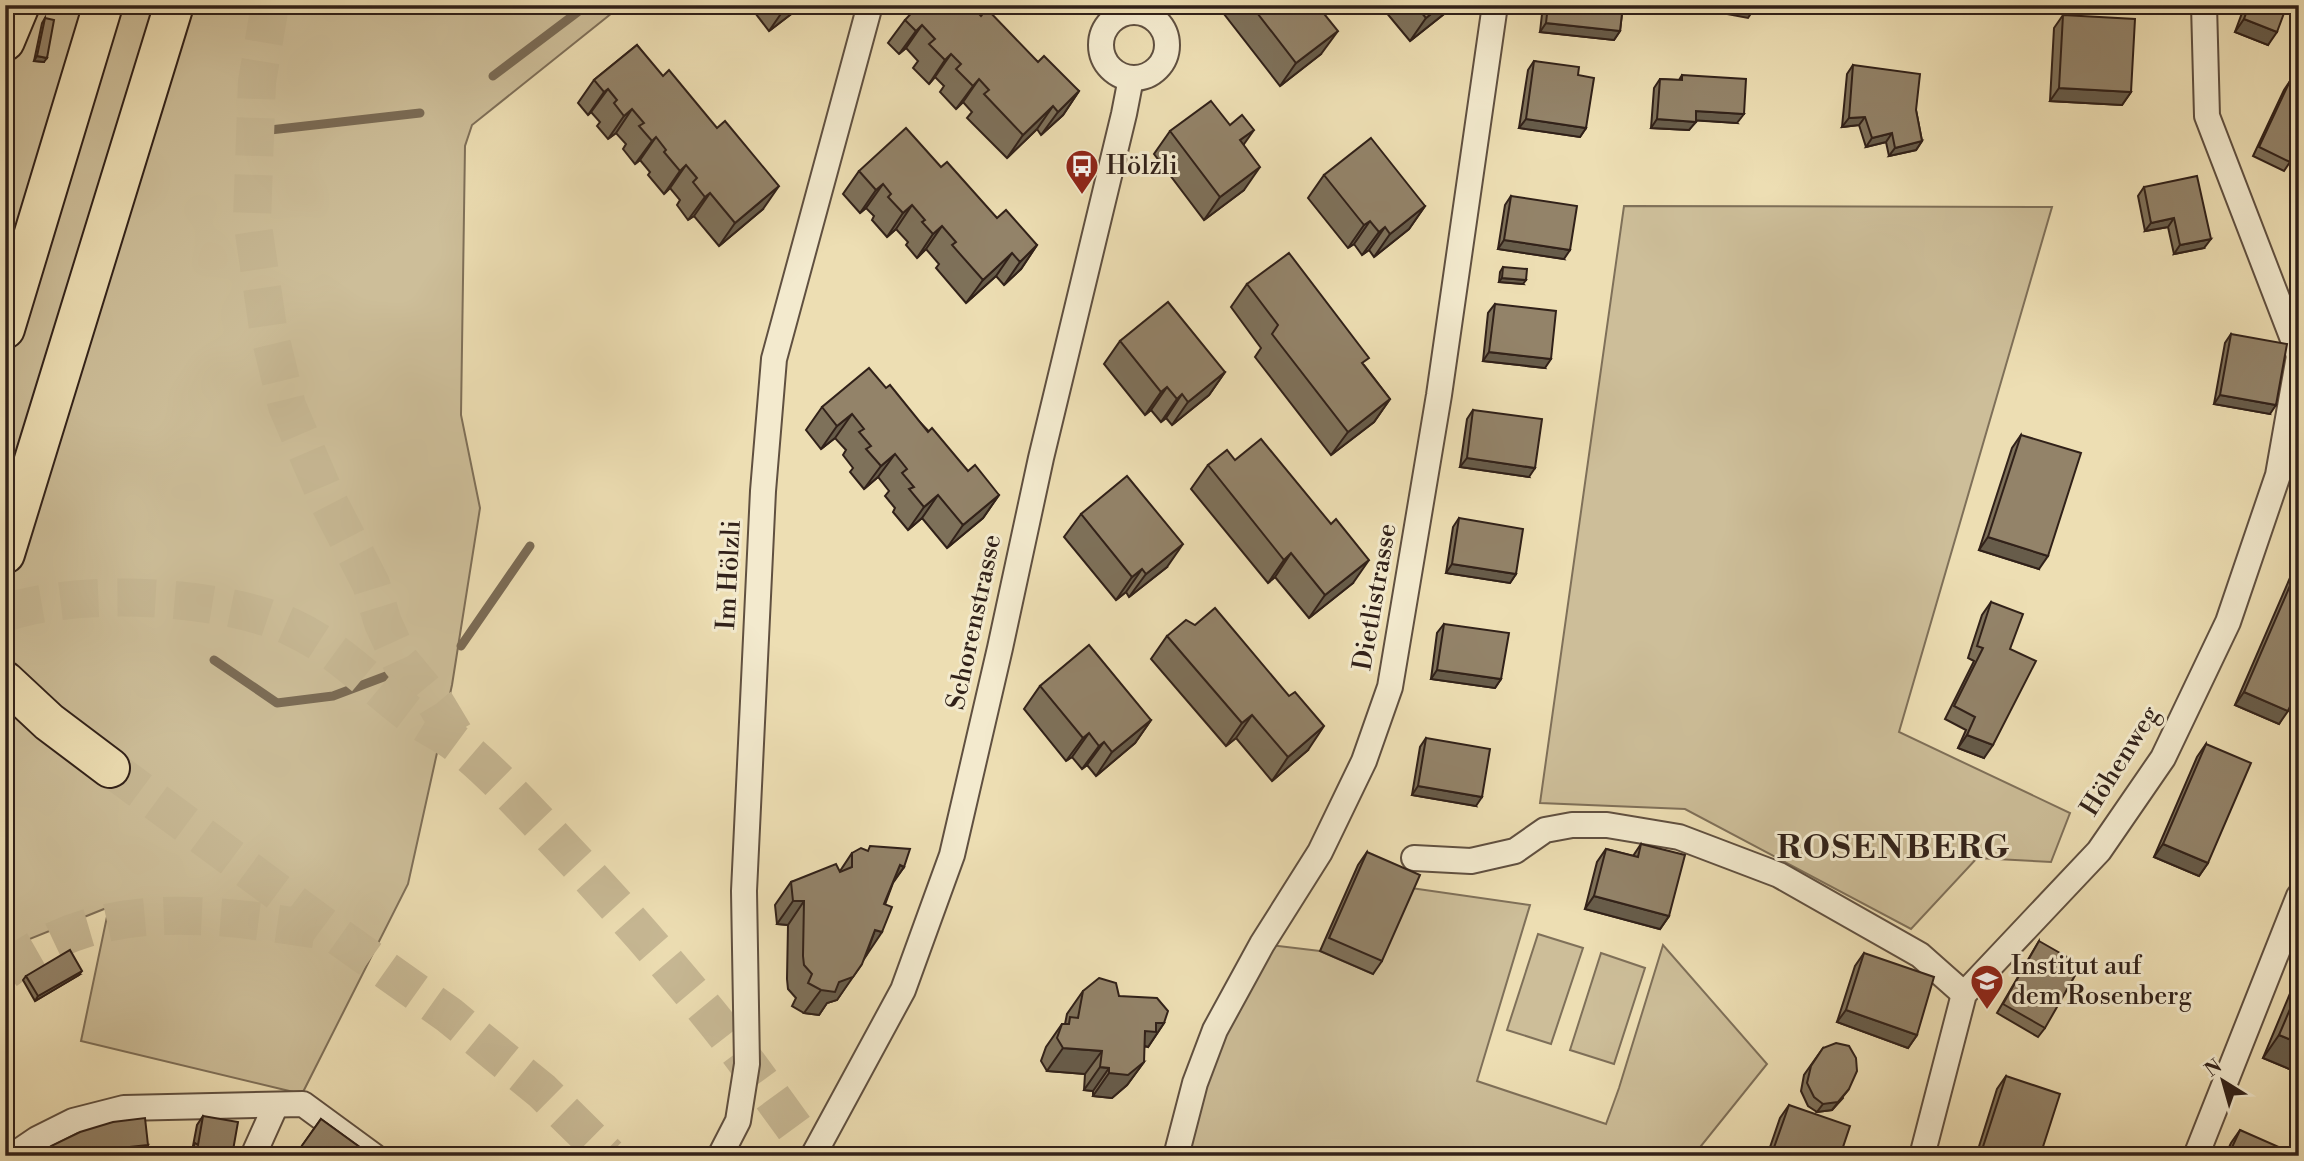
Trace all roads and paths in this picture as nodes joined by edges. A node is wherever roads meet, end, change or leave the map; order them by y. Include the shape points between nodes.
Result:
1 (20, 5) edge
2 (103, 5) edge
3 (174, 5) edge
4 (870, 5) edge
5 (1495, 5) edge
6 (2204, 5) edge
7 (5, 41) edge
8 (1131, 78) dead end
9 (5, 329) edge
10 (2299, 356) edge
11 (5, 554) edge
12 (5, 681) edge
13 (110, 768) tunnel mouth
14 (1414, 858) dead end
15 (2299, 896) edge
16 (1965, 994) junction
17 (275, 1107) junction
18 (12, 1156) edge
19 (253, 1156) edge
20 (374, 1156) edge
21 (720, 1156) edge
22 (813, 1156) edge
23 (1177, 1156) edge
24 (1922, 1156) edge
25 (2196, 1156) edge

1 - 7 highway
2 - 9 highway
3 - 11 highway
4 - 21 street, Im Hölzli via 774,359 763,491 744,891 747,1064 738,1121
5 - 23 street, Dietlistrasse via 1441,381 1390,687 1364,761 1320,852 1214,1030
6 - 10 street, Höhenweg via 2207,116
8 - 22 street, Schorenstrasse via 952,855 903,990
10 - 16 street, Höhenweg via 2278,475 2228,622 2163,758 2099,850
12 - 13 highway
14 - 16 street via 1471,861 1515,851 1545,830 1572,825 1607,825 1679,837 1779,875 1920,955
15 - 25 street
16 - 24 street, Höhenweg
17 - 18 street via 124,1108 73,1121
17 - 19 street
17 - 20 street via 303,1104

